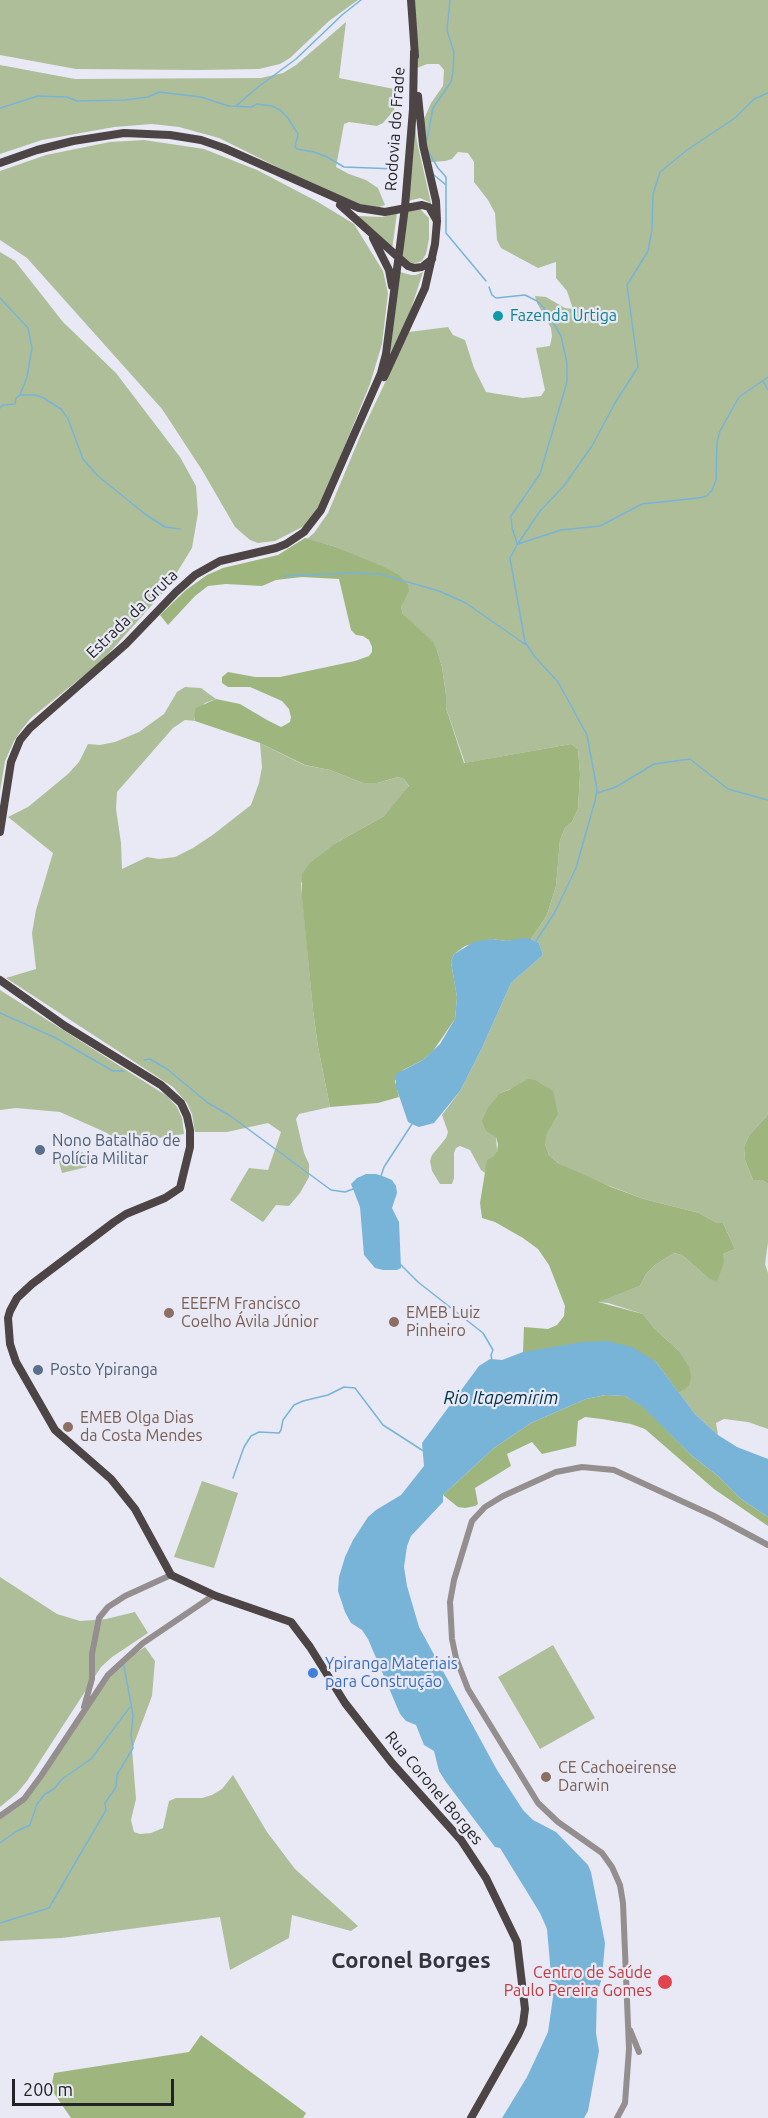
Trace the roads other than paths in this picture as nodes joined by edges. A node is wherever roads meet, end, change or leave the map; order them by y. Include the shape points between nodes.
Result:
1 (411, 0) edge
2 (414, 52) junction
3 (0, 163) edge
4 (406, 180) junction
5 (330, 197) junction
6 (405, 207) junction
7 (385, 212) junction
8 (437, 221) junction
9 (366, 227) junction
10 (398, 258) junction
11 (432, 258) junction
12 (393, 304) junction
13 (368, 403) junction
14 (0, 832) edge
15 (0, 980) edge
16 (768, 1545) edge
17 (171, 1575) junction
18 (214, 1595) junction
19 (81, 1716) junction
20 (0, 1815) edge
21 (628, 2025) junction
22 (639, 2052) dead end
23 (471, 2118) edge
24 (617, 2118) edge

1 - 2 main road, Rodovia do Frade
2 - 4 main road, Rodovia do Frade
2 - 8 main road, Rodovia do Frade via 421,129
3 - 5 main road via 81,140 124,134 170,135 224,148
4 - 6 main road, Rodovia do Frade
4 - 7 main road via 397,202
5 - 7 main road via 366,210
5 - 9 main road
6 - 7 main road
6 - 8 main road via 425,206
6 - 10 main road, Rodovia do Frade
8 - 11 main road, Rodovia do Frade
9 - 10 main road
9 - 12 main road via 389,270
10 - 11 main road via 414,268 425,266
10 - 12 main road, Rodovia do Frade
11 - 13 main road, Rodovia do Frade via 420,300
12 - 13 main road via 386,354
13 - 14 main road, Estrada da Gruta via 329,494 309,527 276,548 220,561 195,575 126,644 30,728 11,762
15 - 17 main road via 65,1026 161,1084 181,1103 187,1116 190,1147 180,1188 126,1214 32,1284 10,1311 9,1334 16,1362 55,1430 111,1479 135,1509
16 - 21 street via 624,1474 582,1467 556,1472 485,1507 472,1521 460,1559 450,1602 450,1621 456,1658 468,1689 538,1803 602,1853 620,1885
17 - 18 main road
17 - 19 street via 125,1596 99,1618 92,1679
18 - 19 street via 122,1660
18 - 23 main road, Rua Coronel Borges via 291,1622 345,1703 470,1851 496,1897 517,1942 525,2009 523,2024
19 - 20 street via 24,1799
21 - 22 street
21 - 24 street via 625,2103

